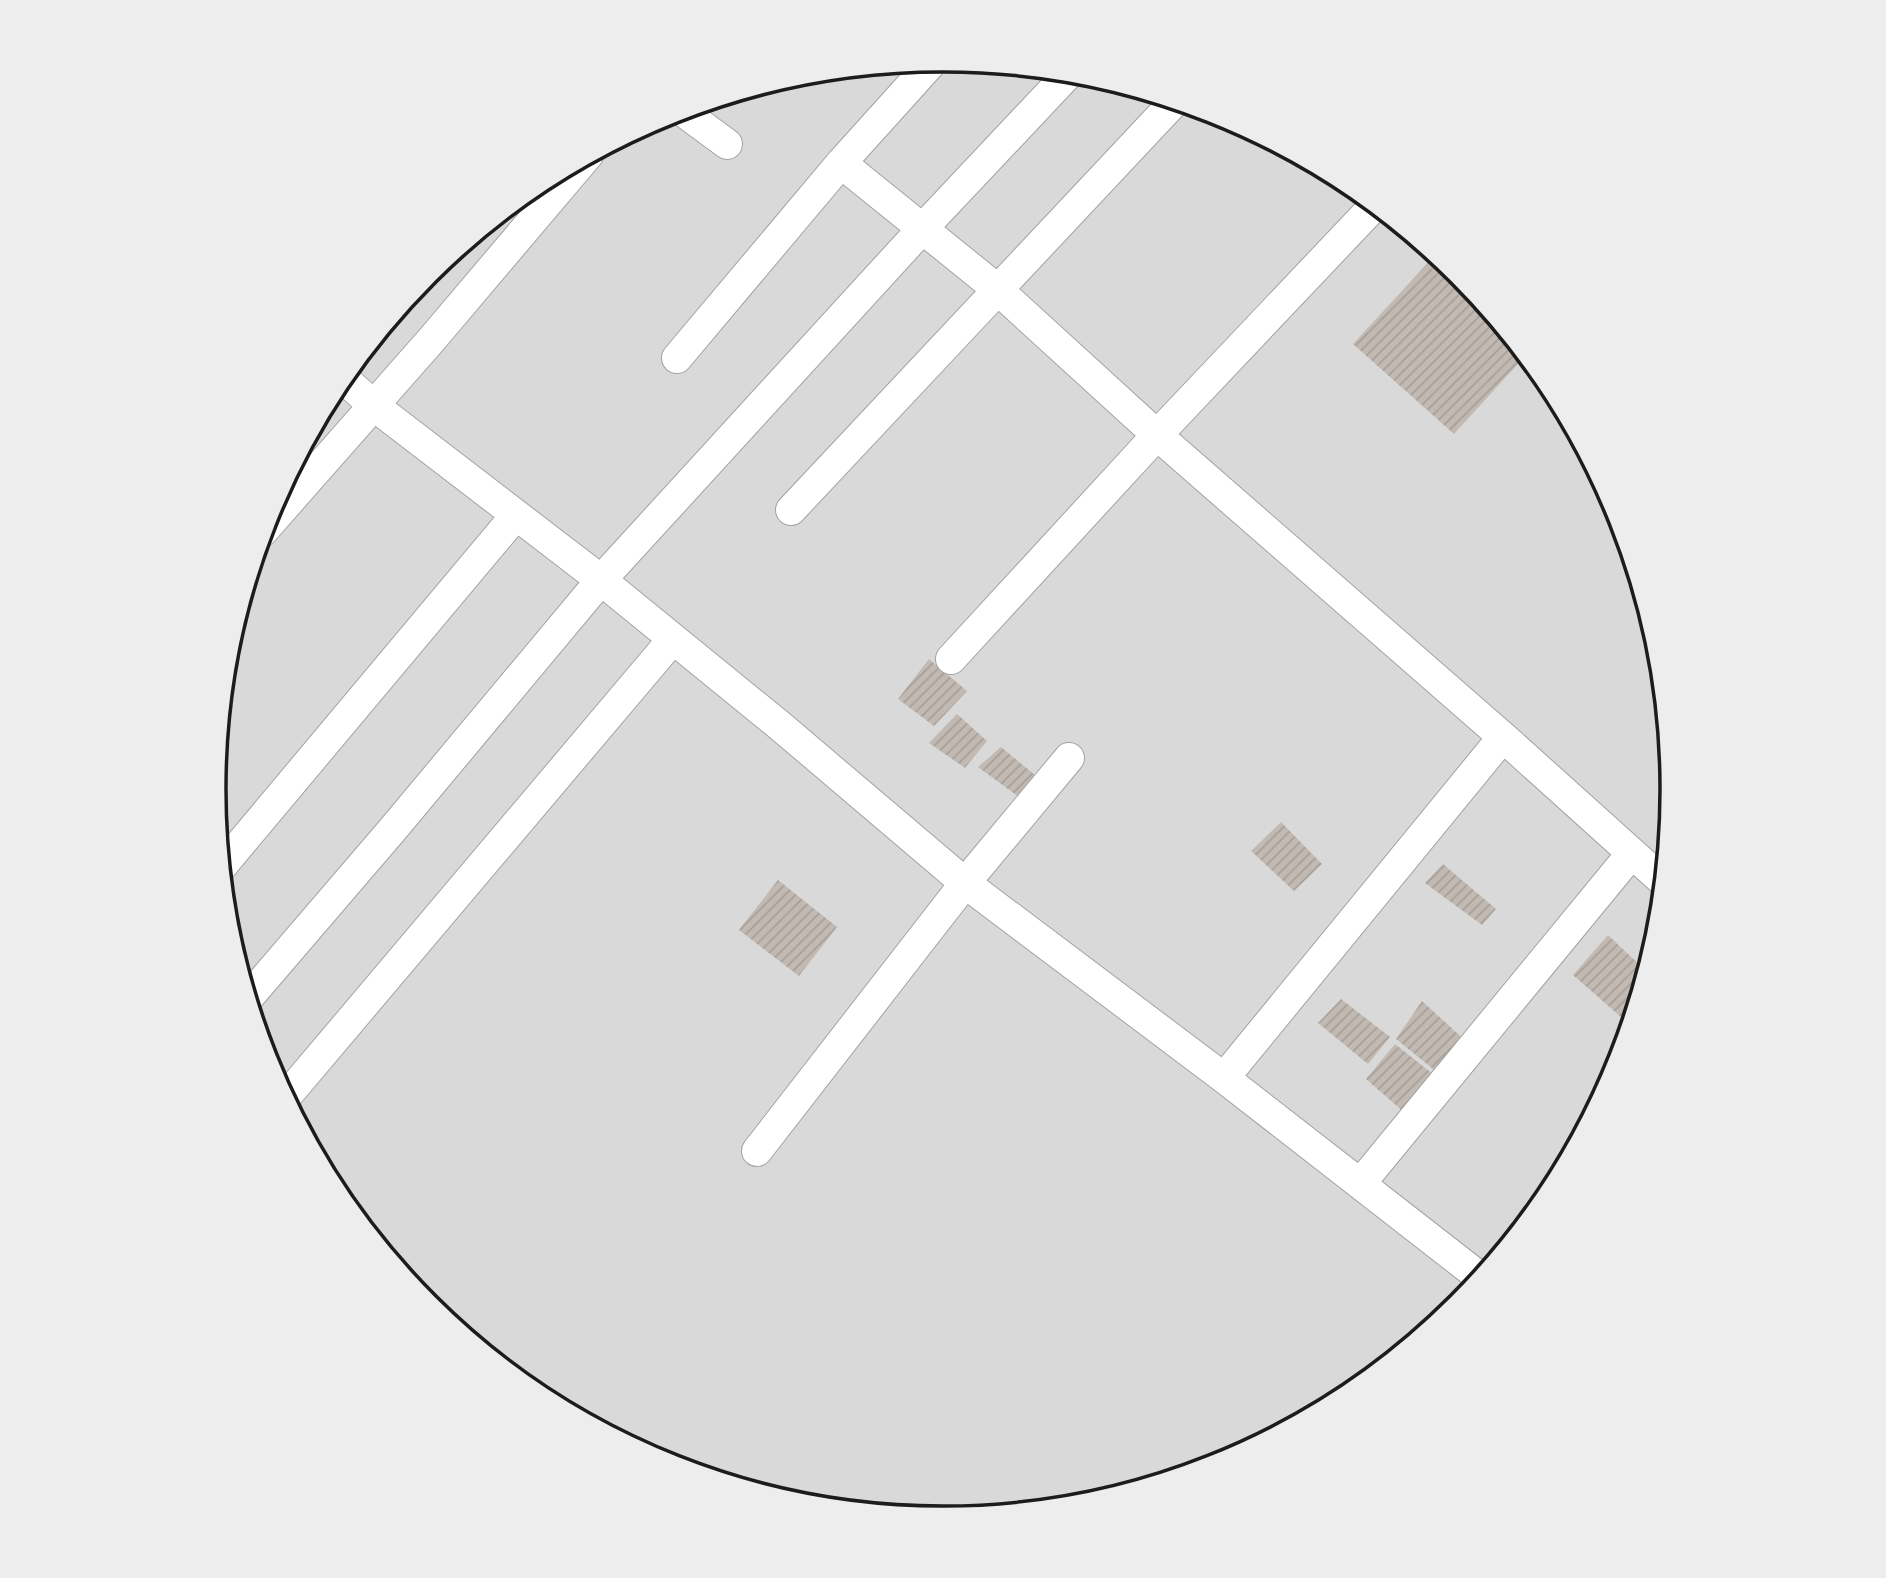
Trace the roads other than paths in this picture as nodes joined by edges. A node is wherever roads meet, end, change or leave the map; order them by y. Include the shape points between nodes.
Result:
1 (923, 72) edge
2 (1060, 82) edge
3 (1168, 108) edge
4 (691, 118) edge
5 (727, 144) dead end
6 (841, 163) junction
7 (569, 178) edge
8 (1368, 212) edge
9 (923, 228) junction
10 (997, 289) junction
11 (677, 358) dead end
12 (351, 385) edge
13 (373, 405) junction
14 (1157, 435) junction
15 (283, 508) edge
16 (792, 510) dead end
17 (516, 515) junction
18 (601, 580) junction
19 (673, 639) junction
20 (951, 659) dead end
21 (1503, 737) junction
22 (1069, 758) dead end
23 (229, 852) edge
24 (1632, 853) junction
25 (1655, 874) edge
26 (965, 883) junction
27 (255, 990) edge
28 (1224, 1077) junction
29 (292, 1089) edge
30 (757, 1151) dead end
31 (1360, 1184) junction
32 (1473, 1272) edge

1 - 6 street
2 - 9 street
3 - 10 street
4 - 5 street
6 - 9 street
6 - 11 street
7 - 13 street
8 - 14 street
9 - 10 street
9 - 18 street
10 - 14 street
10 - 16 street
12 - 13 street
13 - 15 street
13 - 17 street
14 - 20 street
14 - 21 street
17 - 18 street
17 - 23 street
18 - 19 street
18 - 27 street
19 - 26 street
19 - 29 street
21 - 24 street
21 - 28 street
22 - 26 street
24 - 25 street
24 - 31 street
26 - 28 street
26 - 30 street
28 - 31 street
31 - 32 street

